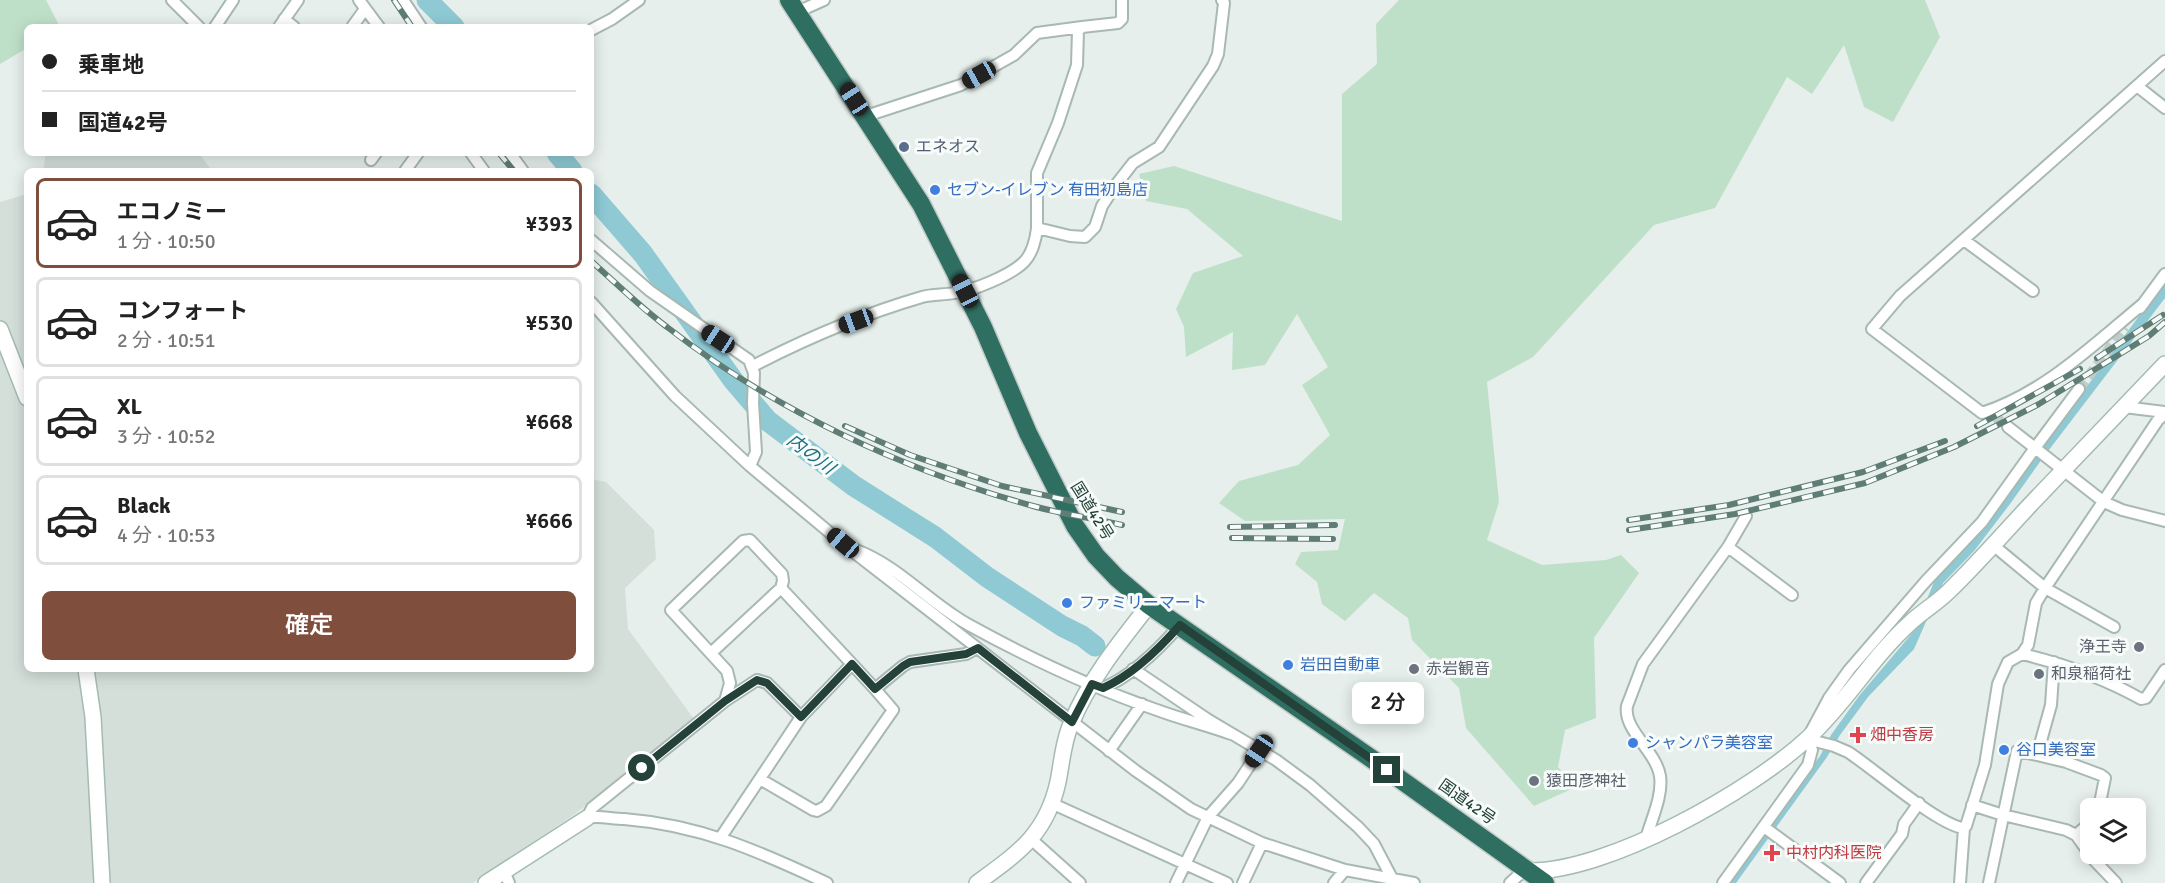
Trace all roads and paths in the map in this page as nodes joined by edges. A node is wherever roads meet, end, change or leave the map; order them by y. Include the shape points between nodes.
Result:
1 (172, 0) edge
2 (233, 0) edge
3 (298, 0) edge
4 (403, 0) edge
5 (639, 0) edge
6 (824, 0) edge
7 (1122, 0) edge
8 (1222, 0) edge
9 (362, 4) edge
10 (793, 6) edge
11 (281, 23) edge
12 (196, 24) edge
13 (216, 24) edge
14 (353, 24) edge
15 (377, 24) edge
16 (419, 24) edge
17 (1082, 27) junction
18 (594, 28) edge
19 (2165, 61) edge
20 (2137, 86) junction
21 (2165, 108) edge
22 (866, 116) junction
23 (1037, 228) junction
24 (1964, 240) junction
25 (594, 243) edge
26 (2165, 274) edge
27 (965, 291) junction
28 (2033, 291) dead end
29 (2144, 303) junction
30 (594, 305) edge
31 (2125, 327) tunnel mouth
32 (0, 329) edge
33 (2165, 364) edge
34 (753, 366) junction
35 (2079, 389) tunnel mouth
36 (24, 390) edge
37 (2124, 407) junction
38 (2165, 413) edge
39 (2008, 427) tunnel mouth
40 (2035, 448) junction
41 (750, 466) junction
42 (2063, 470) junction
43 (2104, 502) junction
44 (1746, 516) dead end
45 (2165, 521) edge
46 (1994, 545) junction
47 (847, 547) junction
48 (1728, 547) junction
49 (781, 588) junction
50 (2044, 588) junction
51 (1792, 595) dead end
52 (1149, 605) junction
53 (1180, 625) junction
54 (2114, 627) dead end
55 (978, 648) junction
56 (711, 653) junction
57 (2022, 654) junction
58 (2054, 662) junction
59 (852, 664) junction
60 (1133, 669) junction
61 (2165, 670) edge
62 (86, 672) edge
63 (1097, 686) junction
64 (875, 689) junction
65 (725, 701) junction
66 (1142, 704) junction
67 (801, 717) junction
68 (1072, 722) junction
69 (1231, 734) junction
70 (1807, 739) junction
71 (1109, 751) junction
72 (1259, 751) junction
73 (2037, 755) junction
74 (760, 779) junction
75 (2101, 798) edge
76 (1051, 803) junction
77 (1919, 803) junction
78 (1972, 805) junction
79 (2003, 815) junction
80 (1208, 817) junction
81 (587, 818) junction
82 (1764, 827) junction
83 (1964, 828) junction
84 (2080, 832) edge
85 (2076, 835) junction
86 (721, 837) junction
87 (1031, 839) junction
88 (1646, 839) junction
89 (1262, 843) junction
90 (1185, 864) junction
91 (1572, 866) junction
92 (1345, 870) junction
93 (1529, 871) junction
94 (506, 877) edge
95 (1394, 881) edge
96 (102, 883) edge
97 (486, 883) edge
98 (827, 883) edge
99 (977, 883) edge
100 (1080, 883) edge
101 (1176, 883) edge
102 (1227, 883) edge
103 (1243, 883) edge
104 (1334, 883) edge
105 (1414, 883) edge
106 (1510, 883) edge
107 (1545, 883) edge
108 (1550, 883) edge
109 (1723, 883) edge
110 (1840, 883) edge
111 (1866, 883) edge
112 (1960, 883) edge
113 (1989, 883) edge
114 (2116, 883) edge

1 - 12 street
2 - 13 street
3 - 11 street
4 - 16 street
5 - 18 street
6 - 10 street
7 - 17 street via 1122,19 1118,23
8 - 23 street via 1218,54 1213,66 1159,147 1133,163 1115,186 1092,232 1085,237 1070,236
9 - 14 street
9 - 15 street
10 - 22 highway, 国道42号
17 - 22 street via 1037,33 1014,56 961,85
17 - 23 street via 1078,31 1077,65 1037,173
19 - 20 street
20 - 21 street
20 - 24 street
22 - 27 highway, 国道42号 via 921,204
23 - 27 street via 1026,261
24 - 28 street
24 - 29 street via 1900,296 1872,329 1982,413 1990,413 2069,366
25 - 34 street via 650,291
26 - 29 street
27 - 34 street via 925,296 801,341
27 - 52 highway, 国道42号 via 1041,461 1075,526 1117,578
29 - 31 street
30 - 41 street via 675,396
32 - 36 street
33 - 37 street
34 - 41 street via 756,452
35 - 40 street
37 - 38 street
37 - 42 street
38 - 43 street
39 - 40 street
40 - 42 street
40 - 70 street via 1982,522 1849,670
41 - 47 street
42 - 43 street
42 - 46 street
43 - 45 street
43 - 50 street
44 - 48 street
46 - 50 street
46 - 70 street via 1948,593 1902,631
47 - 55 street
47 - 63 street via 879,560 954,617
48 - 51 street
48 - 88 street via 1643,664 1627,706 1629,724 1651,755 1660,776
49 - 56 street
49 - 56 street via 782,574 750,540 743,541 671,610
49 - 59 street
50 - 54 street
50 - 57 street
52 - 53 highway, 国道42号
52 - 63 street via 1115,649
53 - 60 street
53 - 93 highway, 国道42号
55 - 64 street via 966,654 910,662
55 - 68 street
56 - 65 street via 730,677
57 - 58 street
57 - 78 street via 2011,659 2002,674 1992,711 1985,765
58 - 61 street via 2098,677 2141,699 2146,698
58 - 73 street via 2051,705
59 - 64 street
59 - 67 street
60 - 63 street
60 - 69 street
62 - 96 street
63 - 66 street
63 - 68 street
64 - 74 street via 893,710 826,806 813,810
65 - 67 street via 761,680
65 - 81 street via 592,808
66 - 69 street
66 - 71 street
67 - 74 street
68 - 71 street
68 - 76 street
69 - 72 street
70 - 77 street via 1848,752
70 - 82 street via 1812,750 1808,765
70 - 88 street via 1723,799
71 - 80 street via 1173,798
72 - 80 street
72 - 95 street via 1310,784 1358,827 1377,849
73 - 75 street via 2101,775 2105,778
73 - 79 street via 2017,751
74 - 86 street
76 - 87 street
76 - 90 street
77 - 83 street
77 - 111 street
78 - 79 street
78 - 83 street
79 - 85 street
79 - 113 street
80 - 89 street
80 - 90 street
81 - 86 street via 664,824
81 - 94 street
82 - 109 street
82 - 110 street
83 - 112 street
84 - 85 street
85 - 114 street
86 - 98 street
87 - 99 street
87 - 100 street
88 - 91 street
89 - 92 street
89 - 103 street
90 - 101 street
90 - 102 street
91 - 93 street
91 - 108 street
92 - 95 street
92 - 104 street
93 - 106 street via 1517,875
93 - 107 highway, 国道42号
94 - 97 street
95 - 105 street

